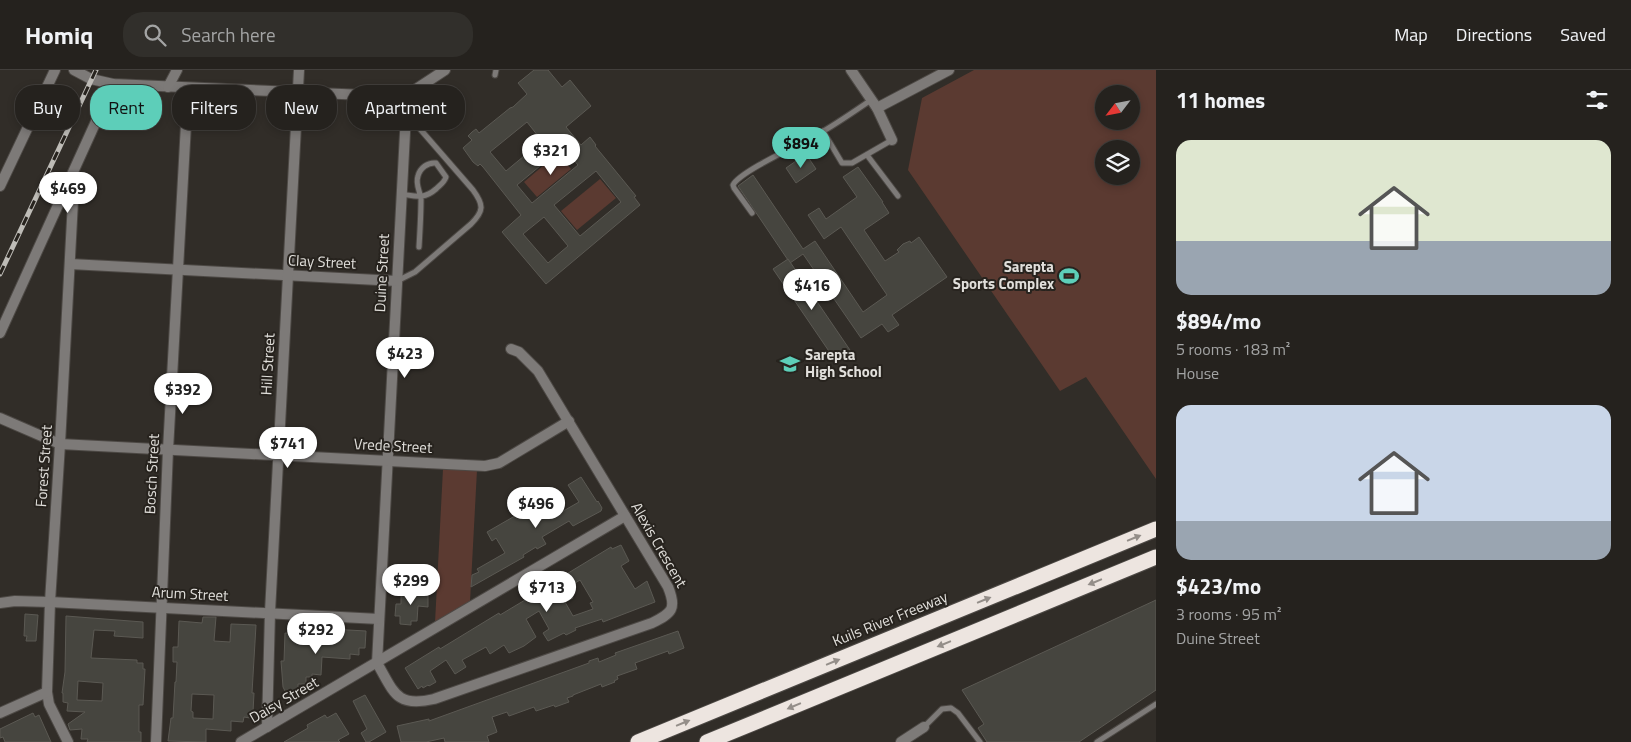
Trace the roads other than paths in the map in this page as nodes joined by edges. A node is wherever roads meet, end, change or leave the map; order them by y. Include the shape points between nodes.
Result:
1 (55, 70) edge
2 (74, 70) edge
3 (177, 70) edge
4 (299, 70) edge
5 (444, 70) edge
6 (851, 70) edge
7 (949, 70) edge
8 (113, 84) junction
9 (298, 85) edge
10 (421, 85) edge
11 (168, 87) junction
12 (172, 87) edge
13 (874, 104) junction
14 (186, 130) edge
15 (295, 130) edge
16 (405, 130) edge
17 (421, 130) edge
18 (823, 132) junction
19 (892, 140) joint
20 (867, 155) junction
21 (0, 186) edge
22 (64, 192) junction
23 (401, 194) junction
24 (898, 196) dead end
25 (421, 197) junction
26 (752, 214) dead end
27 (419, 247) dead end
28 (70, 264) junction
29 (178, 270) junction
30 (288, 275) junction
31 (397, 281) junction
32 (0, 333) edge
33 (511, 349) dead end
34 (0, 418) edge
35 (569, 421) junction
36 (60, 444) junction
37 (168, 450) junction
38 (278, 456) junction
39 (388, 460) junction
40 (625, 516) junction
41 (1156, 529) edge
42 (1156, 557) edge
43 (50, 602) junction
44 (0, 603) edge
45 (161, 608) junction
46 (270, 612) junction
47 (379, 619) junction
48 (377, 663) junction
49 (47, 692) junction
50 (1156, 704) edge
51 (0, 713) edge
52 (267, 727) junction
53 (924, 727) joint
54 (68, 742) edge
55 (156, 742) edge
56 (241, 742) edge
57 (638, 742) edge
58 (707, 742) edge
59 (901, 742) edge
60 (980, 742) edge
61 (1097, 742) edge

1 - 21 street
2 - 8 street
3 - 11 street
4 - 9 street, Hill Street
5 - 10 street
6 - 13 street
7 - 13 street
8 - 11 street
8 - 22 street
11 - 12 street
13 - 18 lane
13 - 19 street
14 - 29 street, Bosch Street
15 - 30 street, Hill Street
16 - 23 street, Duine Street
17 - 31 lane via 473,190 481,210 470,224 415,272
18 - 20 lane via 842,163 852,163
18 - 26 lane via 736,181 734,188
19 - 20 lane
20 - 24 lane
22 - 28 street, Forest Street via 73,201
22 - 32 street
23 - 25 lane
23 - 31 street, Duine Street
25 - 25 lane via 418,173 429,164 436,163 446,180 430,194
25 - 27 lane
28 - 29 street, Clay Street
28 - 36 street, Forest Street
29 - 30 street, Clay Street
29 - 37 street, Bosch Street
30 - 31 street, Clay Street
30 - 38 street, Hill Street
31 - 39 street, Duine Street
33 - 35 street, Alexis Crescent via 519,352 538,371
34 - 36 street, Vrede Street
35 - 39 street, Vrede Street via 492,465
35 - 40 street, Alexis Crescent
36 - 37 street, Vrede Street
36 - 43 street, Forest Street
37 - 38 street, Vrede Street
37 - 45 street, Bosch Street
38 - 39 street, Vrede Street
38 - 46 street, Hill Street
39 - 47 street, Duine Street
40 - 48 street, Daisy Street
40 - 48 street, Alexis Crescent via 668,586 673,600 672,609 665,616 421,702 409,702 398,696
57 -> 41 highway, Kuils River Freeway
42 -> 58 highway
43 - 44 street, Arum Street via 15,600
43 - 45 street, Arum Street
43 - 49 street, Forest Street
45 - 46 street, Arum Street
45 - 55 street, Bosch Street
46 - 47 street, Arum Street
46 - 52 street, Hill Street
47 - 48 street, Duine Street
48 - 52 street, Daisy Street
49 - 51 street
49 - 54 street, Forest Street via 49,704
50 - 61 lane
52 - 56 street, Daisy Street
53 - 59 street
53 - 60 lane via 942,709 951,708

